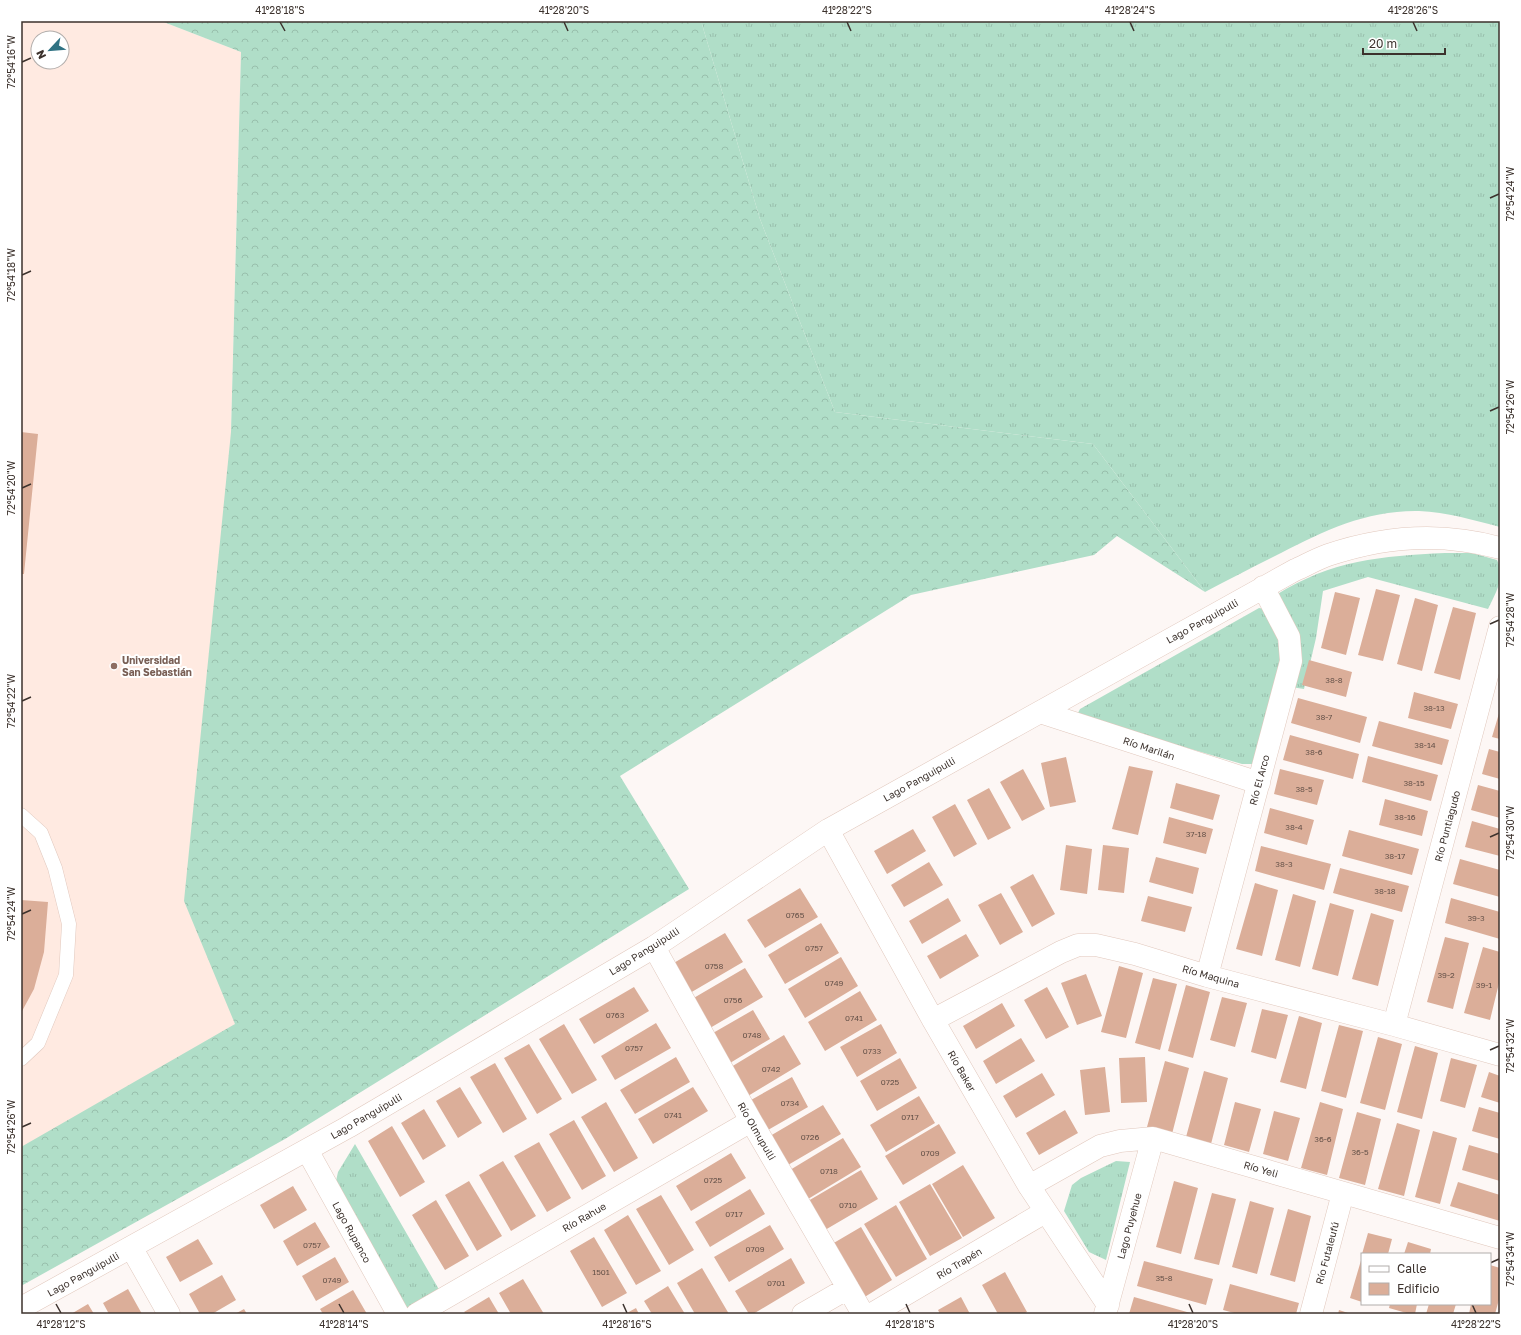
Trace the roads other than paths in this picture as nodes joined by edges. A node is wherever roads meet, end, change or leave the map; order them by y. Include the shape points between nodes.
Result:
1 (1500, 548) edge
2 (1263, 587) junction
3 (1500, 627) edge
4 (1040, 712) junction
5 (1258, 783) junction
6 (21, 816) edge
7 (828, 830) junction
8 (654, 947) junction
9 (1207, 976) junction
10 (933, 1020) junction
11 (1394, 1025) junction
12 (1500, 1055) edge
13 (21, 1059) edge
14 (751, 1121) junction
15 (1153, 1138) junction
16 (307, 1150) junction
17 (1029, 1186) junction
18 (1343, 1193) junction
19 (1045, 1212) junction
20 (1500, 1238) edge
21 (131, 1247) junction
22 (848, 1288) junction
23 (21, 1308) edge
24 (1106, 1309) edge
25 (169, 1314) edge
26 (398, 1314) edge
27 (417, 1314) edge
28 (803, 1314) edge
29 (863, 1314) edge
30 (872, 1314) edge
31 (1310, 1314) edge

1 - 2 street, Lago Panguipulli via 1459,540 1395,539 1361,545 1327,556
2 - 4 street, Lago Panguipulli
2 - 5 street, Río El Arco via 1289,637 1290,661
3 - 11 street, Río Puntiagudo
4 - 5 street, Río Marilán
4 - 7 street, Lago Panguipulli
5 - 9 street, Río El Arco
6 - 13 lane via 41,833 55,868 69,924 66,976 38,1043
7 - 8 street, Lago Panguipulli
7 - 10 street, Río Baker
8 - 14 street, Río Olmupulli
8 - 16 street, Lago Panguipulli
9 - 10 street, Río Maquina via 1135,954 1096,945 1078,945
9 - 11 street, Río Maquina
10 - 17 street, Río Baker
11 - 12 street, Río Maquina
14 - 22 street, Río Olmupulli
14 - 27 street, Río Rahue
15 - 17 street, Río Yeli via 1100,1146
15 - 18 street, Río Yeli
15 - 24 street, Lago Puyehue
16 - 21 street, Lago Panguipulli
16 - 26 street, Lago Rupanco
17 - 19 street, Río Baker
18 - 20 street, Río Yeli
18 - 31 street, Río Futaleufú
19 - 24 street, Río Baker
19 - 30 street, Río Trapén
21 - 23 street, Lago Panguipulli
21 - 25 street
22 - 28 street
22 - 29 street, Río Olmupulli

